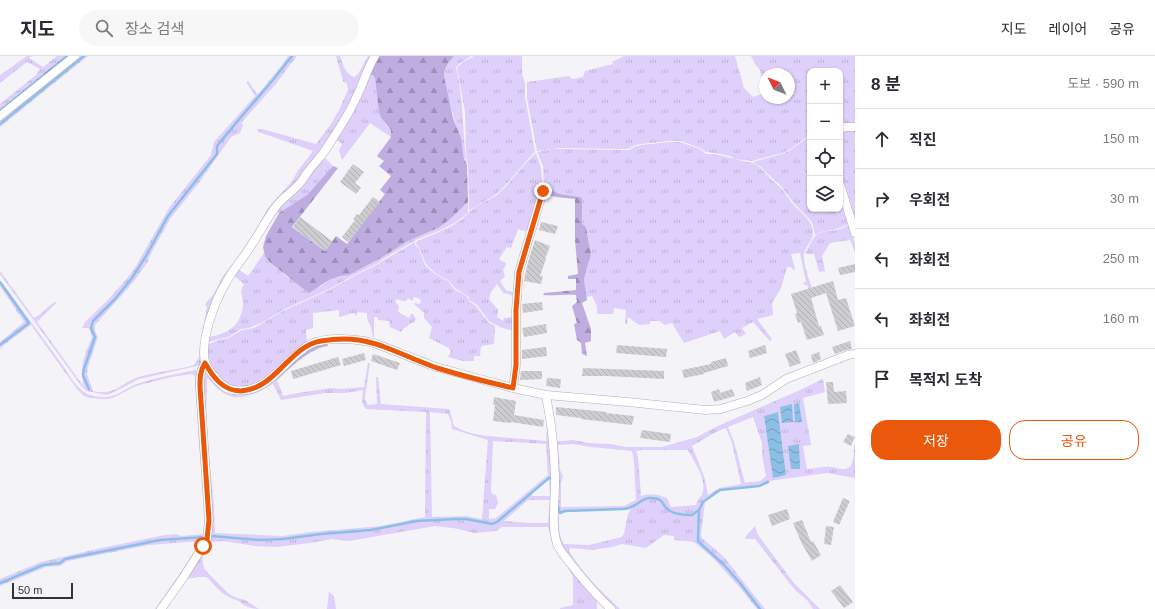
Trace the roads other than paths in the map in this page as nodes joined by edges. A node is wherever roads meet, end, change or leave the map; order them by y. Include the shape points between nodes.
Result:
1 (75, 56) edge
2 (375, 56) edge
3 (0, 116) edge
4 (855, 127) edge
5 (843, 129) edge
6 (543, 191) dead end
7 (843, 194) edge
8 (855, 233) edge
9 (855, 354) edge
10 (205, 363) junction
11 (513, 388) junction
12 (546, 395) junction
13 (161, 609) edge
14 (611, 609) edge

1 - 3 street
2 - 10 street via 354,103 323,152 299,185 274,209 218,297 205,344
4 - 5 street
6 - 11 street via 519,272
7 - 8 street
9 - 12 street via 786,379 762,395 721,409 706,410
10 - 11 street via 227,389 250,390 270,379 297,353 313,343 347,339 374,343 436,367
10 - 13 street via 200,375 200,387 209,520 207,539
11 - 12 street
12 - 14 street via 555,478 555,536 564,556 584,582

